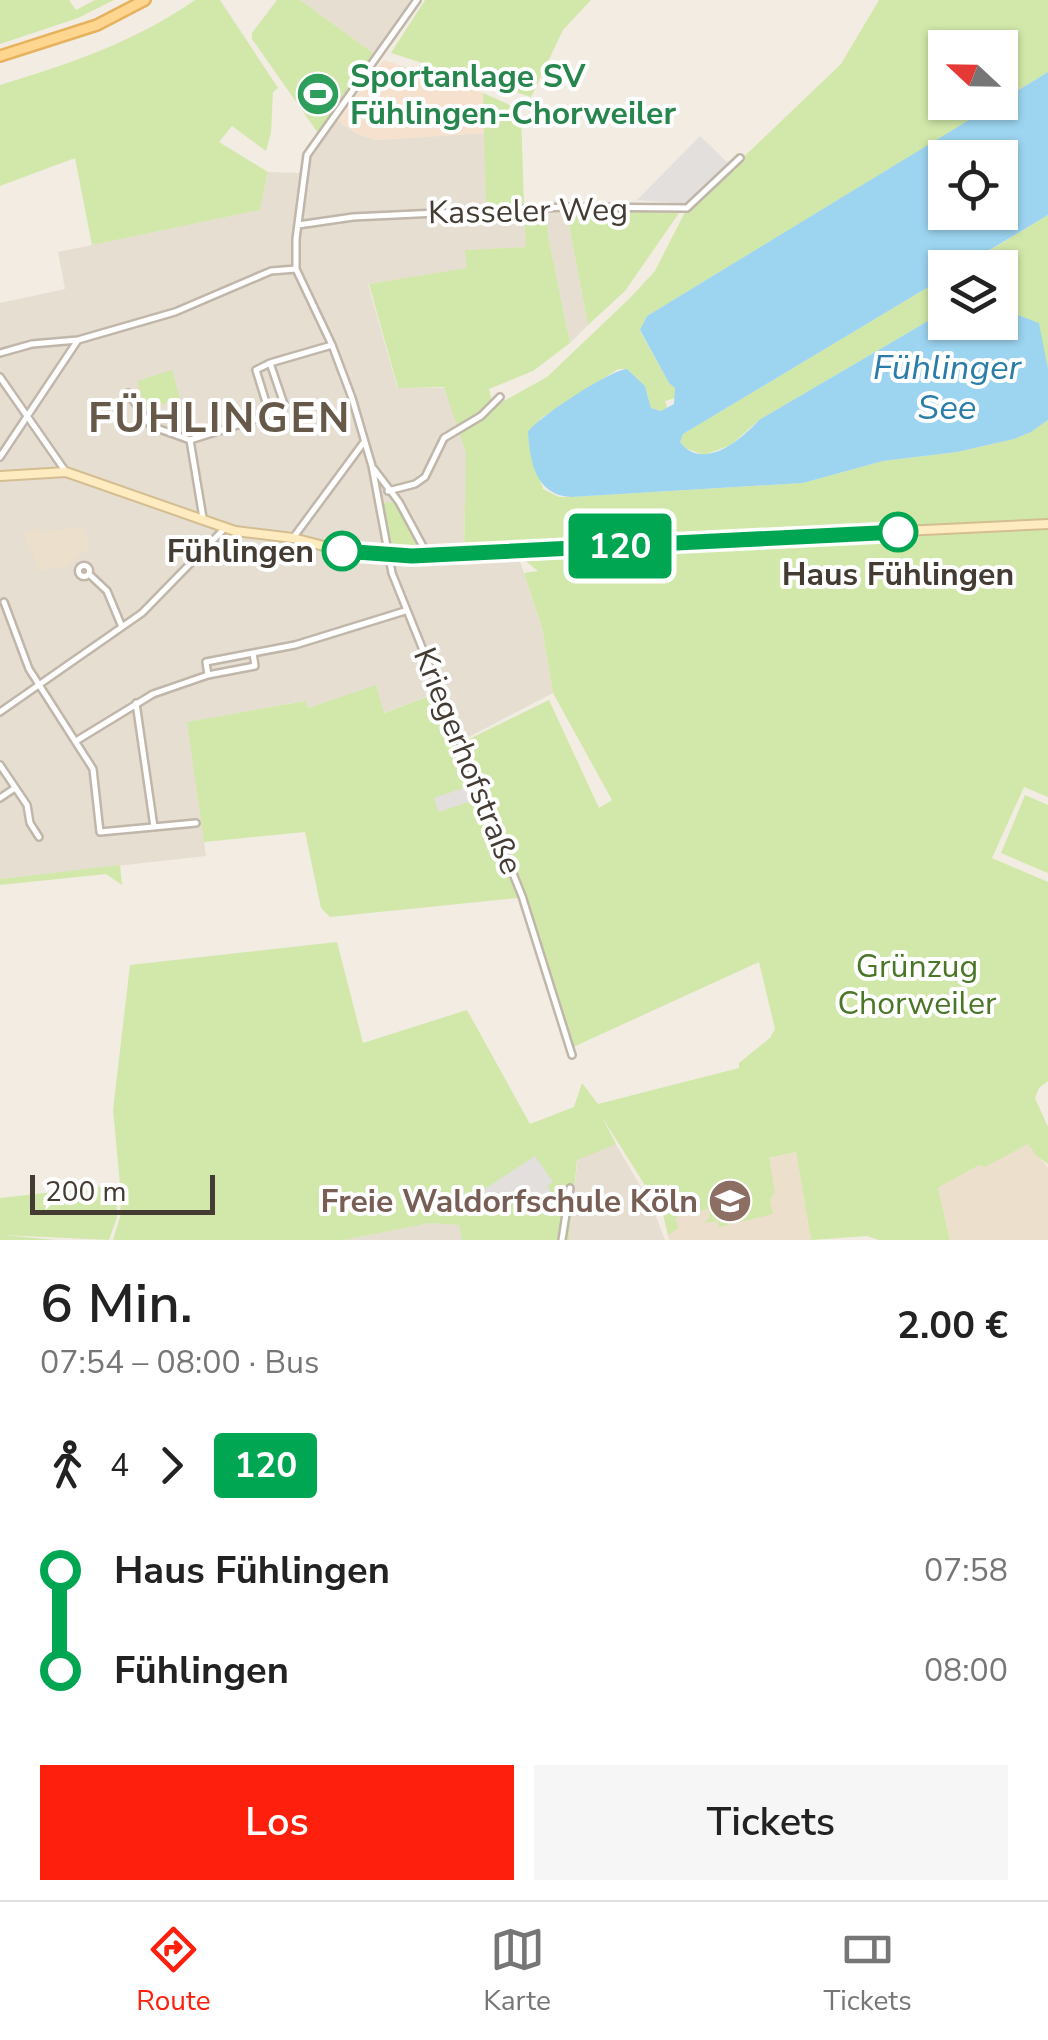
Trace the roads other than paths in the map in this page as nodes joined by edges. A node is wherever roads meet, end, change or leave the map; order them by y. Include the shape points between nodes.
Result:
1 (145, 0) edge
2 (417, 0) edge
3 (0, 56) edge
4 (740, 158) dead end
5 (298, 225) junction
6 (296, 269) junction
7 (78, 340) junction
8 (332, 345) junction
9 (0, 353) edge
10 (270, 363) junction
11 (0, 377) edge
12 (128, 394) dead end
13 (500, 397) dead end
14 (270, 415) junction
15 (27, 417) junction
16 (190, 440) junction
17 (364, 442) junction
18 (0, 457) edge
19 (372, 466) junction
20 (66, 472) junction
21 (0, 476) edge
22 (388, 491) junction
23 (204, 521) junction
24 (1048, 524) edge
25 (226, 528) junction
26 (293, 538) junction
27 (428, 555) junction
28 (387, 556) junction
29 (88, 574) dead end
30 (4, 602) dead end
31 (406, 610) junction
32 (122, 627) junction
33 (253, 653) junction
34 (208, 674) junction
35 (39, 686) junction
36 (136, 703) junction
37 (0, 712) edge
38 (76, 741) junction
39 (0, 765) edge
40 (15, 788) junction
41 (0, 798) edge
42 (196, 824) dead end
43 (154, 827) junction
44 (39, 837) dead end
45 (572, 1055) dead end
46 (570, 1188) dead end
47 (562, 1240) edge

1 - 3 main road via 97,25
2 - 5 street, Kriegerhofstraße via 307,155
4 - 5 street, Kasseler Weg via 687,208 565,207
5 - 6 street, Kriegerhofstraße
6 - 7 street via 270,271 176,312
6 - 8 street, Kriegerhofstraße
7 - 9 street
7 - 15 street
8 - 10 street
8 - 17 street, Kriegerhofstraße
10 - 14 street via 256,370
10 - 14 street via 284,409
11 - 15 street
12 - 16 street via 154,429
13 - 22 street via 444,438 420,482
14 - 16 street
15 - 18 street
15 - 20 street
16 - 23 street
17 - 19 street, Kriegerhofstraße
17 - 26 street
19 - 22 street, Kriegerhofstraße
19 - 28 street, Kriegerhofstraße
20 - 21 main road
20 - 23 main road
22 - 27 street, Kriegerhofstraße
23 - 25 main road
24 - 27 main road
25 - 26 main road
25 - 32 street
26 - 28 main road
27 - 28 main road
28 - 31 street, Kriegerhofstraße
29 - 32 street via 107,591
30 - 35 street
31 - 33 street
31 - 45 street, Kriegerhofstraße via 522,896
32 - 35 street
33 - 34 street via 254,666
33 - 34 street via 206,662
34 - 36 street
35 - 37 street
35 - 38 street
36 - 38 street
36 - 43 street
38 - 43 street via 94,769 100,832
39 - 40 street
40 - 41 street
40 - 44 street
42 - 43 street
46 - 47 street

